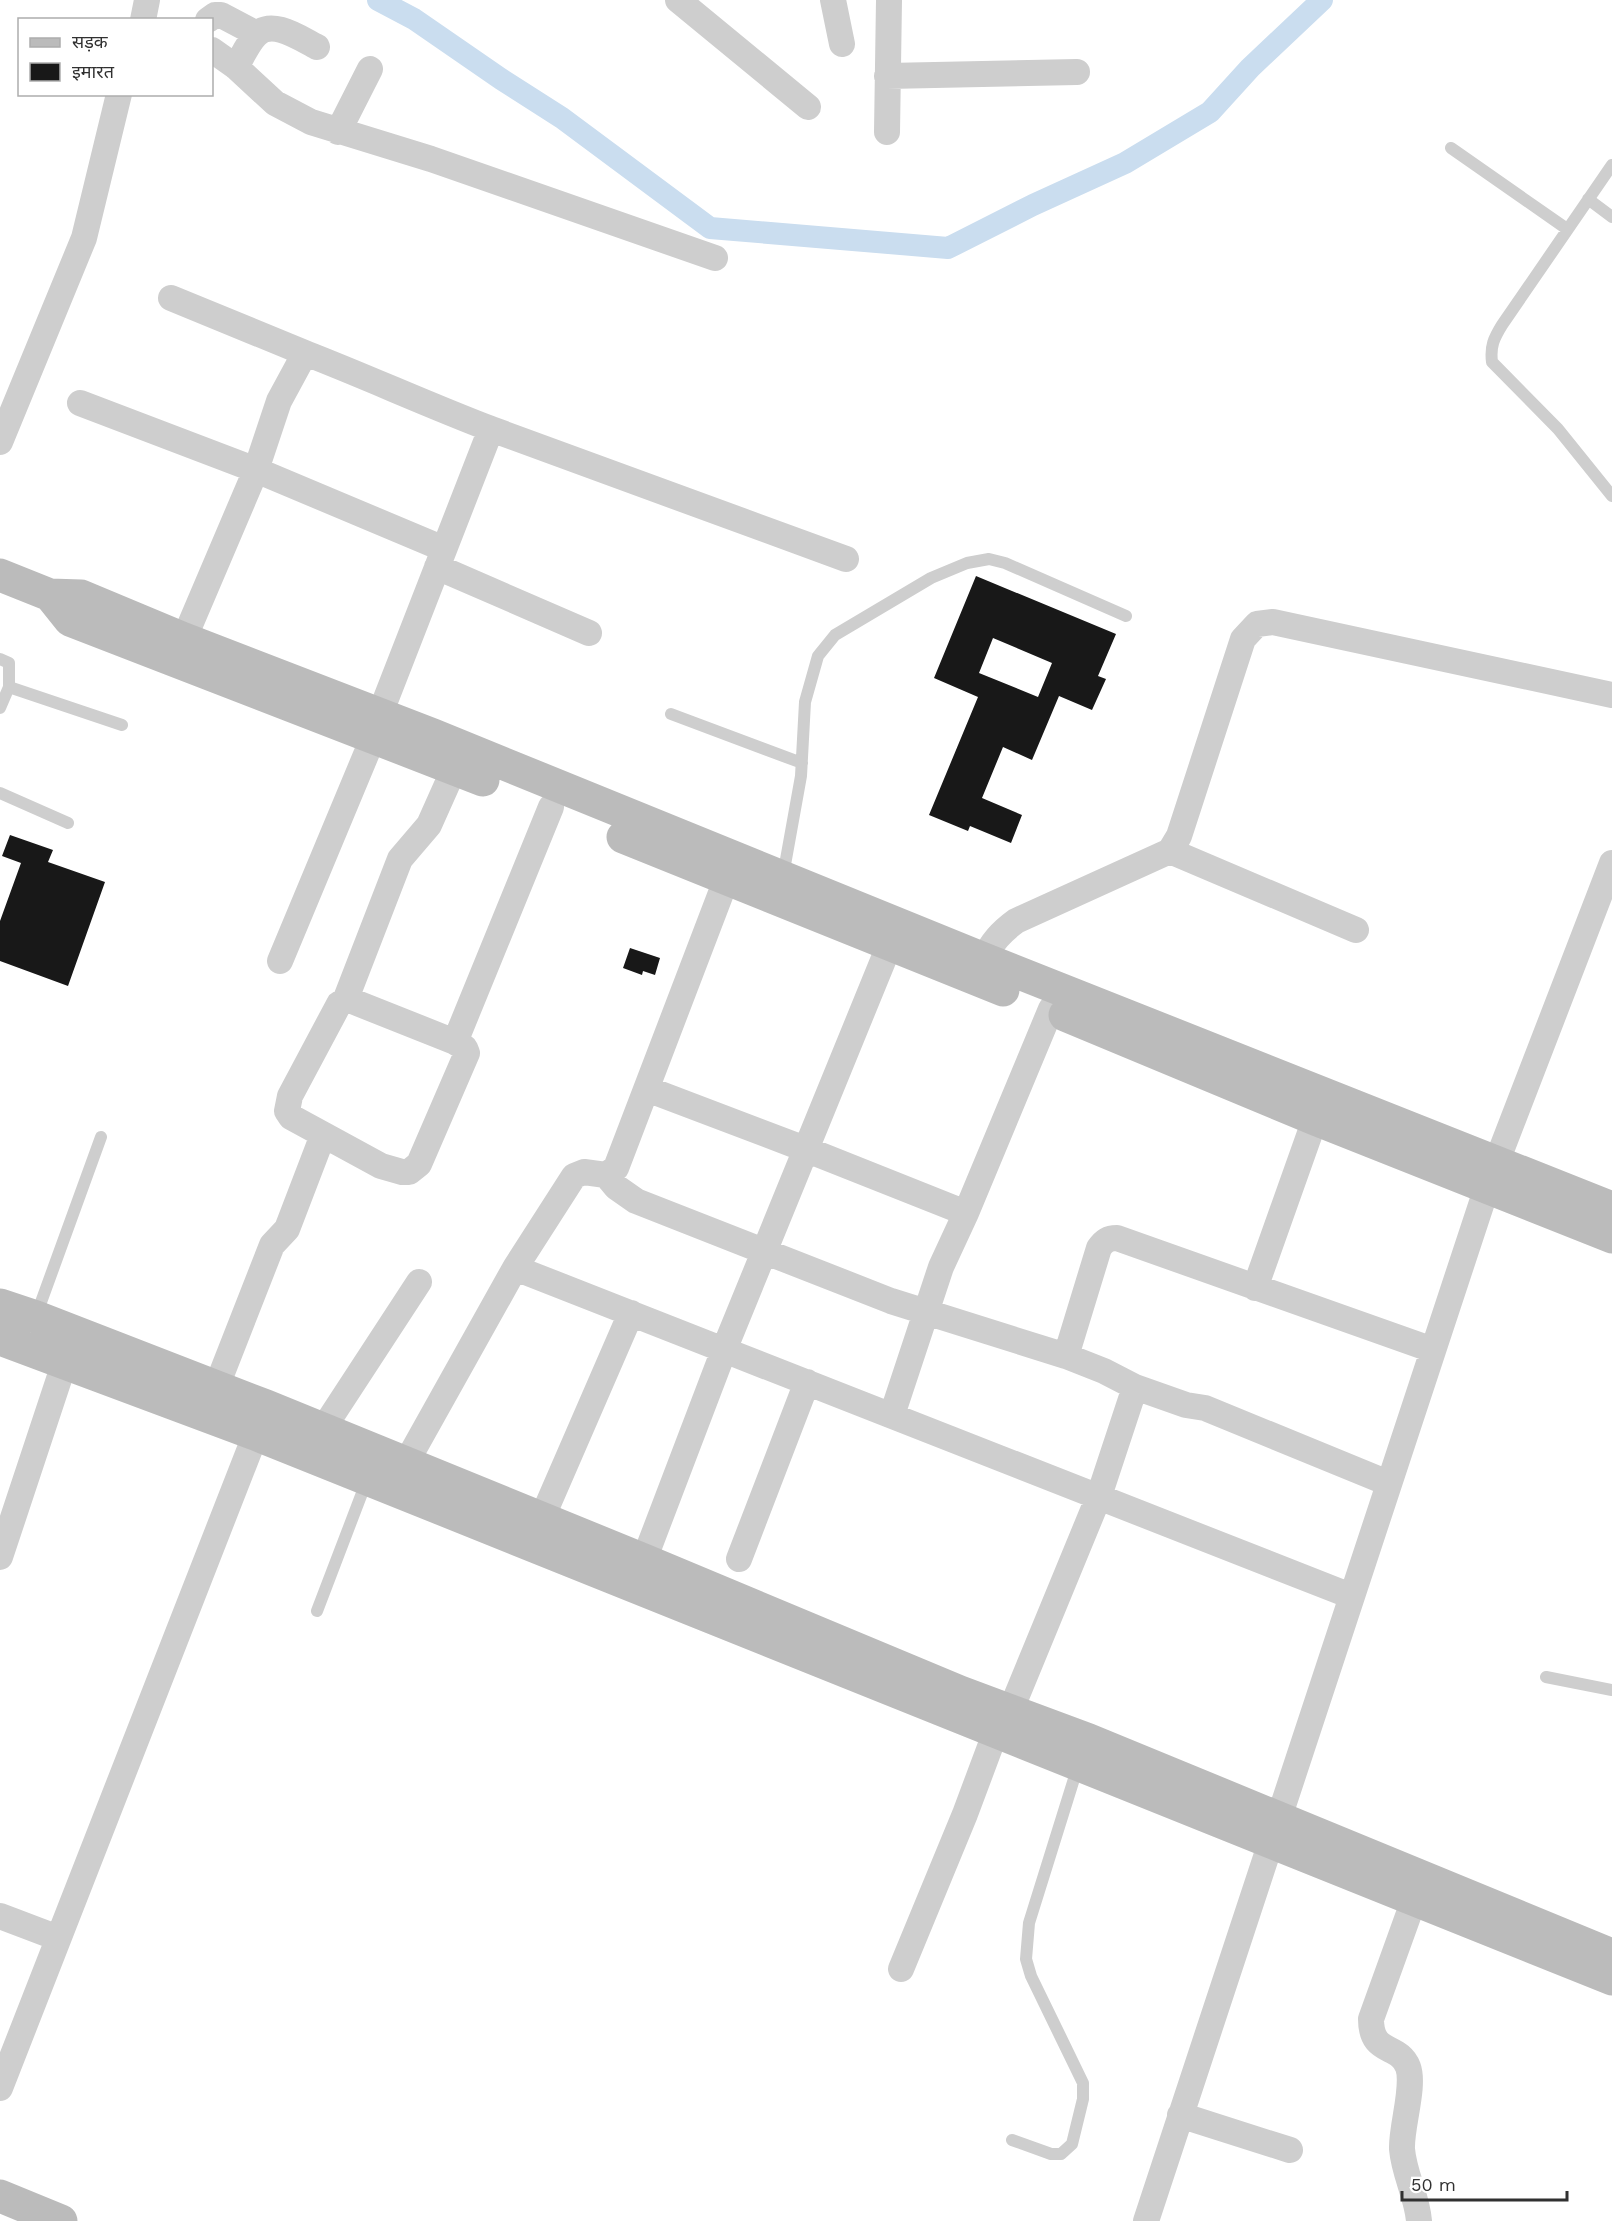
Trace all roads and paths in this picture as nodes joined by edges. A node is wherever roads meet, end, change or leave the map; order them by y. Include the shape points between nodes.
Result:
1 (147, 0) edge
2 (678, 0) edge
3 (833, 0) edge
4 (889, 0) edge
5 (143, 18) edge
6 (211, 18) edge
7 (257, 34) junction
8 (842, 44) dead end
9 (317, 47) dead end
10 (213, 51) edge
11 (236, 67) junction
12 (370, 69) dead end
13 (1077, 72) dead end
14 (887, 76) junction
15 (119, 96) edge
16 (808, 107) dead end
17 (338, 132) junction
18 (887, 132) dead end
19 (1451, 148) dead end
20 (1612, 165) edge
21 (1588, 199) junction
22 (1612, 217) edge
23 (1567, 229) junction
24 (715, 258) dead end
25 (171, 298) dead end
26 (305, 353) junction
27 (80, 402) dead end
28 (491, 429) junction
29 (0, 442) edge
30 (256, 470) junction
31 (1612, 496) edge
32 (440, 558) junction
33 (846, 559) dead end
34 (0, 575) edge
35 (50, 595) junction
36 (1126, 616) dead end
37 (589, 633) dead end
38 (184, 639) junction
39 (0, 659) edge
40 (9, 687) junction
41 (1612, 695) edge
42 (0, 708) edge
43 (671, 714) dead end
44 (122, 725) dead end
45 (376, 726) junction
46 (802, 763) junction
47 (454, 768) junction
48 (0, 793) edge
49 (551, 807) junction
50 (68, 823) dead end
51 (1170, 851) junction
52 (1612, 863) edge
53 (783, 878) junction
54 (726, 880) junction
55 (850, 916) junction
56 (1356, 930) dead end
57 (889, 946) junction
58 (984, 959) junction
59 (280, 961) dead end
60 (345, 1001) junction
61 (1051, 1009) junction
62 (455, 1042) junction
63 (647, 1089) junction
64 (1315, 1119) junction
65 (324, 1135) junction
66 (101, 1137) dead end
67 (805, 1149) junction
68 (1492, 1174) junction
69 (606, 1175) junction
70 (1612, 1208) edge
71 (966, 1214) junction
72 (1612, 1238) edge
73 (764, 1252) junction
74 (515, 1268) junction
75 (419, 1282) dead end
76 (1255, 1288) junction
77 (0, 1305) edge
78 (631, 1313) junction
79 (926, 1313) junction
80 (36, 1317) junction
81 (0, 1339) edge
82 (724, 1350) junction
83 (1433, 1350) junction
84 (1066, 1356) junction
85 (65, 1361) junction
86 (807, 1382) junction
87 (1135, 1387) junction
88 (216, 1388) junction
89 (892, 1415) junction
90 (261, 1420) junction
91 (323, 1429) junction
92 (406, 1463) junction
93 (368, 1478) junction
94 (1388, 1483) junction
95 (1099, 1496) junction
96 (542, 1518) junction
97 (0, 1557) edge
98 (739, 1559) dead end
99 (644, 1560) junction
100 (1351, 1596) junction
101 (317, 1611) dead end
102 (1546, 1677) dead end
103 (1612, 1690) edge
104 (1003, 1722) junction
105 (1079, 1765) junction
106 (1274, 1830) junction
107 (1418, 1889) junction
108 (0, 1916) edge
109 (58, 1938) junction
110 (1612, 1955) edge
111 (901, 1969) dead end
112 (1612, 1979) edge
113 (0, 2088) edge
114 (1180, 2115) junction
115 (1012, 2140) dead end
116 (1290, 2150) dead end
117 (0, 2196) edge
118 (61, 2221) edge
119 (1146, 2221) edge
120 (1419, 2221) edge

1 - 5 street
2 - 16 street
3 - 8 street
4 - 14 street
6 - 7 street via 221,15
7 - 9 street via 280,30
7 - 11 street
10 - 11 street
11 - 17 street via 275,103
12 - 17 street
13 - 14 street
14 - 18 street
15 - 29 street via 84,238
17 - 24 street via 431,159
19 - 23 lane
20 - 21 lane
21 - 22 lane
21 - 23 lane
23 - 31 lane via 1493,340 1492,362 1558,429
25 - 26 street
26 - 28 street
26 - 30 street via 279,401
27 - 30 street
28 - 32 street
28 - 33 street
30 - 32 street
30 - 38 street
32 - 37 street
32 - 45 street
34 - 35 main road
35 - 38 main road via 81,596
35 - 45 main road via 70,620
36 - 46 lane via 989,559 967,563 931,578 835,635 818,656 805,702
38 - 45 main road
39 - 40 lane via 9,663
40 - 42 lane
40 - 44 lane
41 - 51 street via 1273,622 1257,624 1243,639 1179,836
43 - 46 lane
45 - 47 main road
45 - 53 main road
45 - 59 street
46 - 53 lane
47 - 49 main road
47 - 60 street via 429,825 400,859
48 - 50 lane
49 - 54 main road
49 - 62 street
51 - 56 street
51 - 58 street via 1016,921 992,942
52 - 68 street
53 - 55 main road
54 - 55 main road
54 - 63 street
55 - 57 main road
55 - 58 main road
57 - 61 main road
57 - 67 street
58 - 68 main road
60 - 62 street
60 - 65 street via 339,1004 287,1103 291,1117
61 - 64 main road
61 - 71 street
62 - 65 street via 465,1048 466,1058 415,1169 402,1172 381,1166
63 - 67 street
63 - 69 street via 616,1168
64 - 68 main road
64 - 76 street
65 - 88 street via 287,1229 272,1245
66 - 80 lane
67 - 71 street
67 - 73 street
68 - 70 main road
68 - 72 main road
68 - 83 street
69 - 73 street via 636,1201
69 - 74 street via 584,1172 574,1176
71 - 79 street
73 - 79 street
73 - 82 street
74 - 78 street
74 - 92 street
75 - 91 street
76 - 83 street
76 - 84 street via 1111,1238 1099,1248
77 - 80 main road
78 - 82 street
78 - 96 street
79 - 84 street
79 - 89 street
80 - 88 main road
81 - 85 main road
82 - 86 street
82 - 99 street
83 - 94 street
84 - 87 street
85 - 90 main road
85 - 97 street
86 - 89 street
86 - 98 street
87 - 94 street via 1205,1408
87 - 95 street
88 - 90 main road
89 - 95 street
90 - 91 main road
90 - 93 main road
90 - 109 street
91 - 92 main road
92 - 96 main road
93 - 101 lane
93 - 104 main road
94 - 100 street
95 - 100 street
95 - 104 street
96 - 99 main road
99 - 104 main road
100 - 106 street
102 - 103 lane
104 - 105 main road
104 - 106 main road via 1089,1740
104 - 111 street
105 - 106 main road
105 - 115 lane via 1029,1923 1026,1959 1030,1976 1083,2083 1083,2099 1071,2144 1061,2154
106 - 107 main road
106 - 114 street
107 - 110 main road
107 - 112 main road
107 - 120 street via 1371,2019 1371,2032 1376,2042 1401,2057 1408,2067 1402,2148
108 - 109 street
109 - 113 street
114 - 116 street
114 - 119 street
117 - 118 main road

